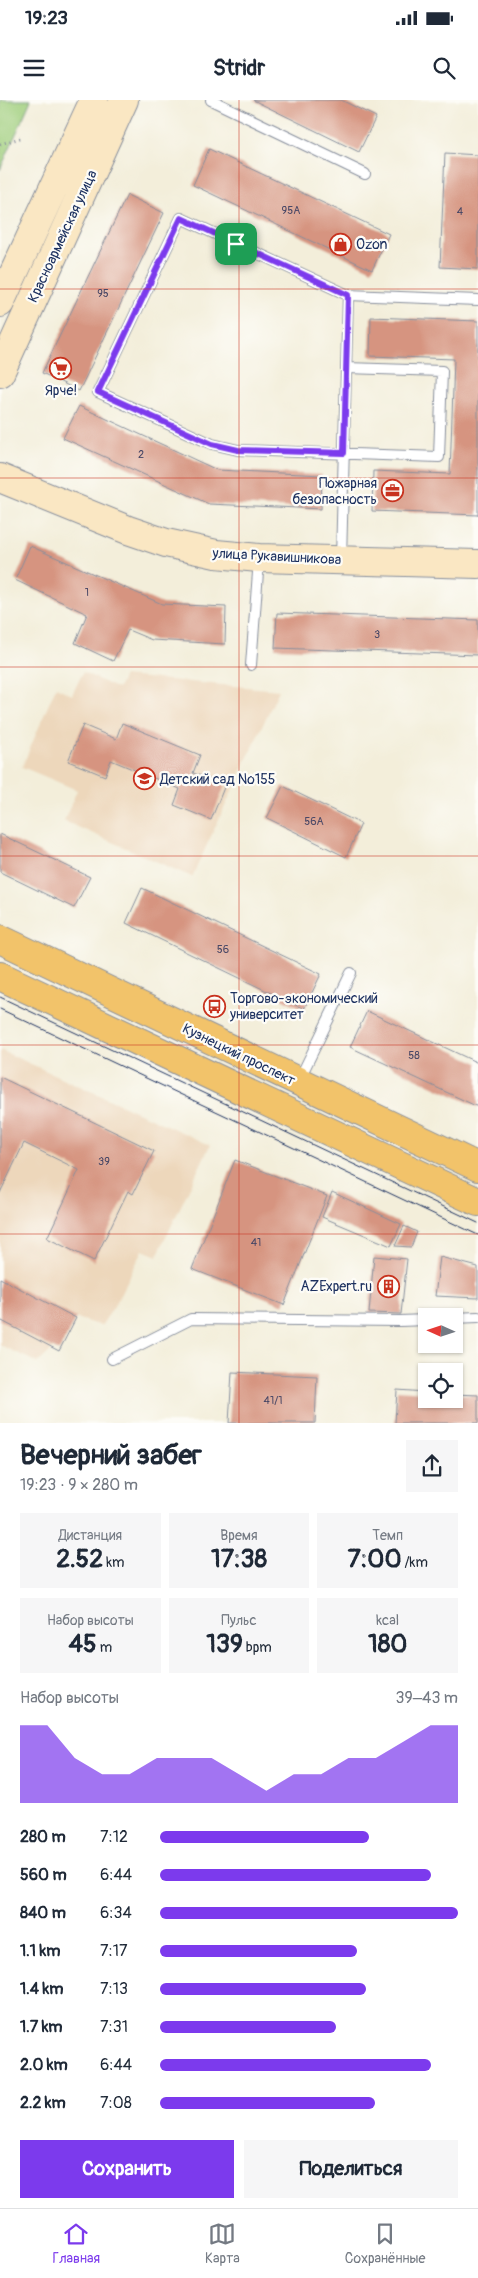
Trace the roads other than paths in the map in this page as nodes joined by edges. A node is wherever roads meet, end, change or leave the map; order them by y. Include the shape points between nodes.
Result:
1 (94, 100) edge
2 (124, 100) edge
3 (211, 100) edge
4 (365, 174) dead end
5 (348, 295) junction
6 (478, 300) edge
7 (0, 303) edge
8 (346, 368) junction
9 (0, 372) edge
10 (344, 453) junction
11 (0, 478) edge
12 (259, 558) junction
13 (341, 559) junction
14 (478, 564) edge
15 (251, 665) dead end
16 (0, 939) edge
17 (351, 973) dead end
18 (0, 976) edge
19 (298, 1082) junction
20 (478, 1167) edge
21 (478, 1202) edge
22 (478, 1317) edge
23 (463, 1318) edge
24 (418, 1321) edge
25 (112, 1360) dead end

1 - 7 main road, Красноармейская улица
2 - 9 main road, Красноармейская улица
3 - 4 lane
5 - 6 lane
5 - 8 lane
5 - 10 lane via 181,218 98,392 212,444 238,450
8 - 10 lane
8 - 10 lane via 442,371 439,457
10 - 13 lane
11 - 12 main road, улица Рукавишникова via 166,543 216,554
12 - 13 main road, улица Рукавишникова
12 - 15 lane
13 - 14 main road, улица Рукавишникова
16 - 19 main road, Кузнецкий проспект
17 - 19 lane
18 - 21 main road
19 - 20 main road, Кузнецкий проспект
22 - 23 lane
24 - 25 lane via 190,1319

